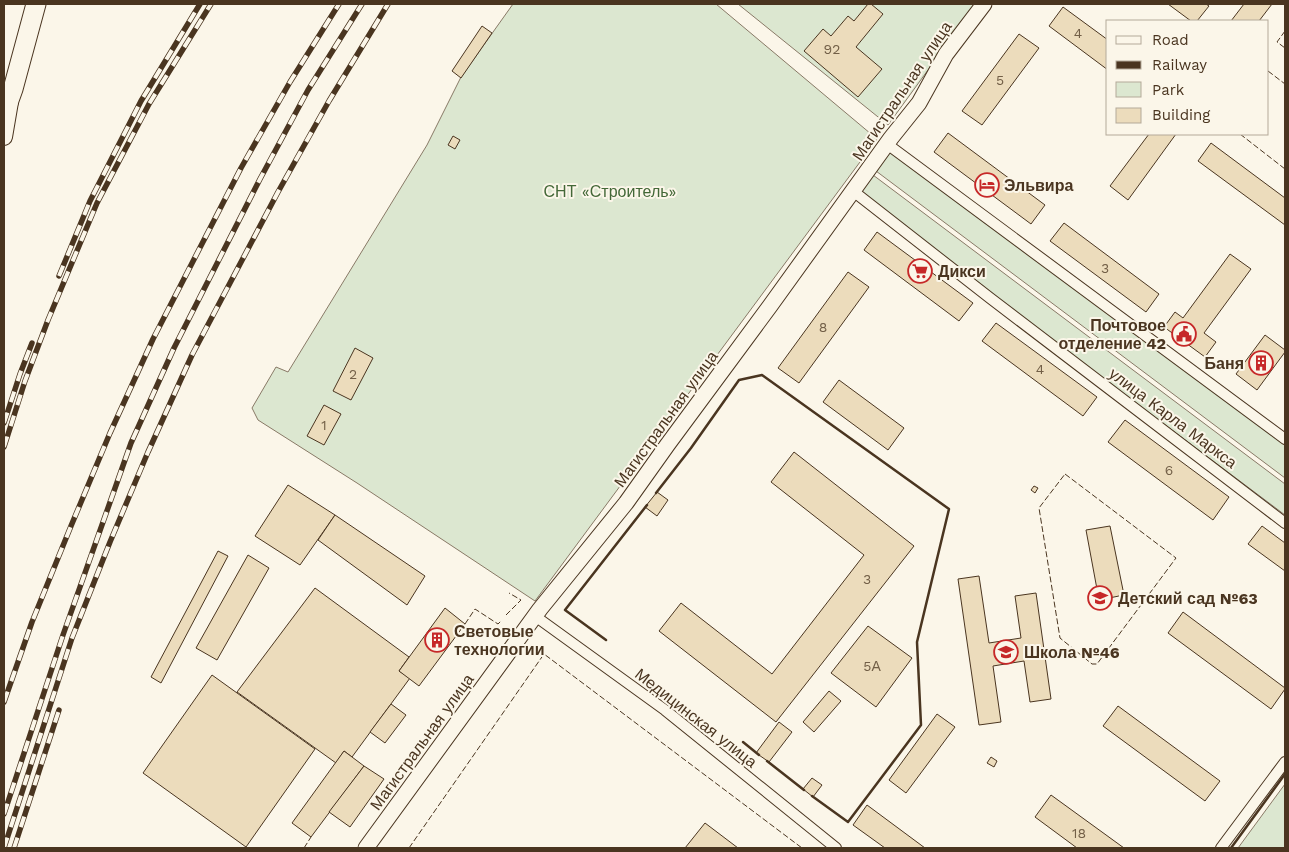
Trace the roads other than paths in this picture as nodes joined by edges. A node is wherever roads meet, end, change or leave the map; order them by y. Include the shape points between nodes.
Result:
1 (36, 4) edge
2 (984, 4) edge
3 (13, 89) junction
4 (4, 114) edge
5 (4, 137) edge
6 (887, 144) junction
7 (853, 191) junction
8 (1285, 439) edge
9 (1285, 523) edge
10 (535, 616) junction
11 (1285, 762) edge
12 (366, 848) edge
13 (836, 848) edge
14 (1221, 848) edge

1 - 3 highway
2 - 6 street, Магистральная улица via 946,54 919,103
3 - 4 highway
3 - 5 main road
6 - 7 street, Магистральная улица
6 - 8 street
7 - 9 street, улица Карла Маркса
7 - 10 street, Магистральная улица via 626,503
10 - 12 street, Магистральная улица
10 - 13 street, Медицинская улица via 666,710
11 - 14 street

